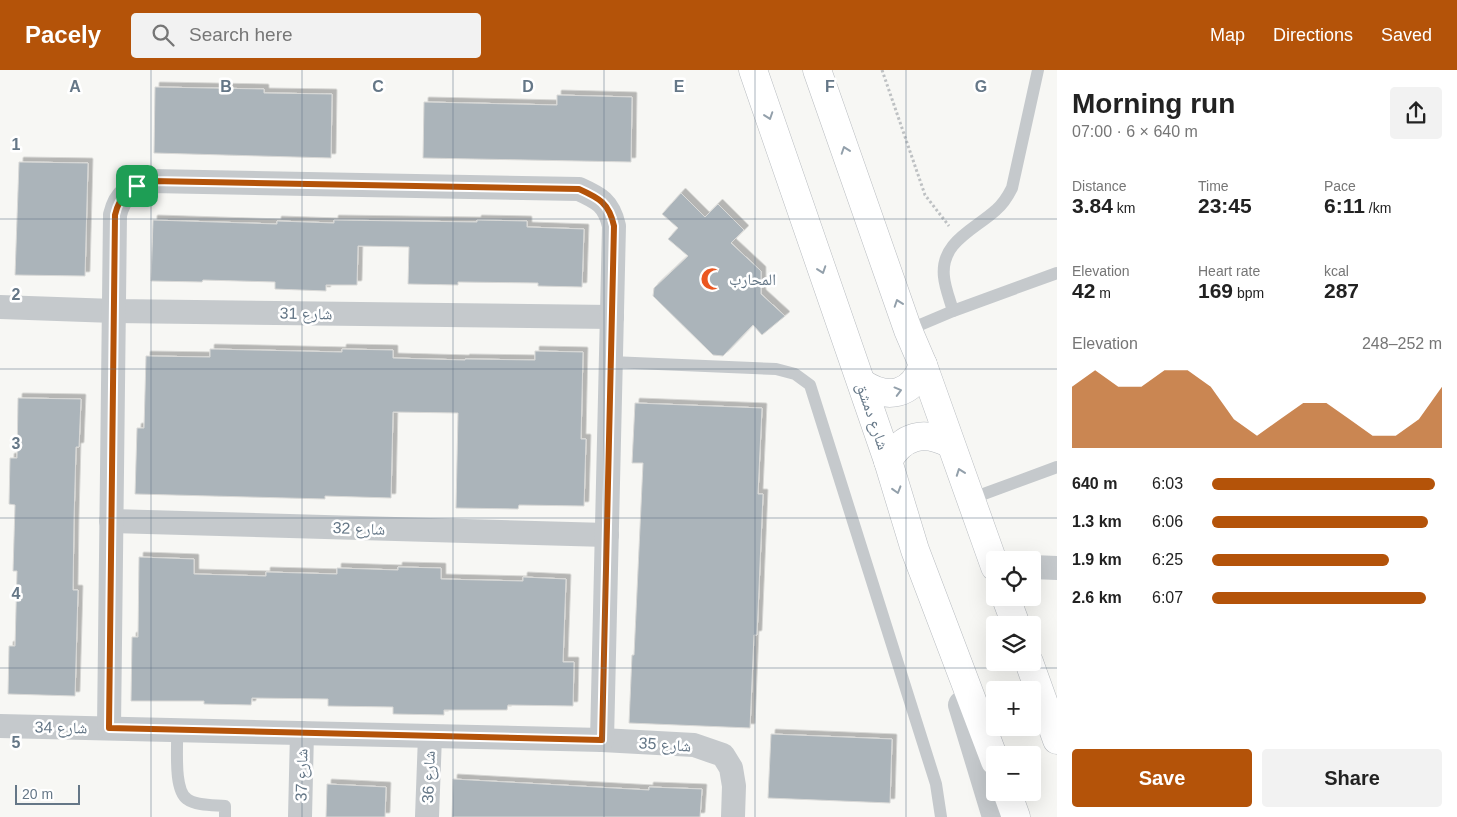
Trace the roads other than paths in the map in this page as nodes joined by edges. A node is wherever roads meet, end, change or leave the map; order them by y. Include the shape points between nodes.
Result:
1 (816, 70) edge
2 (1038, 70) edge
3 (753, 71) edge
4 (1057, 273) edge
5 (0, 307) edge
6 (114, 311) junction
7 (953, 311) junction
8 (612, 317) junction
9 (908, 330) junction
10 (611, 362) junction
11 (923, 365) junction
12 (862, 383) junction
13 (950, 444) junction
14 (888, 461) junction
15 (1057, 467) edge
16 (970, 500) junction
17 (111, 521) junction
18 (607, 535) junction
19 (915, 550) junction
20 (995, 551) edge
21 (1041, 567) edge
22 (1057, 568) edge
23 (1032, 671) edge
24 (0, 726) edge
25 (109, 728) junction
26 (177, 730) junction
27 (302, 733) junction
28 (430, 736) junction
29 (602, 740) junction
30 (1057, 740) edge
31 (989, 746) edge
32 (1010, 801) edge
33 (225, 817) edge
34 (300, 817) edge
35 (427, 817) edge
36 (733, 817) edge
37 (941, 817) edge
38 (996, 817) edge
39 (1016, 817) edge

9 -> 1 main road
2 - 7 lane via 1012,188 998,209 959,238 948,251 944,278
3 -> 12 main road, شارع دمشق
4 - 7 lane
5 - 6 street, شارع 31
6 - 8 street, شارع 31
6 - 8 street via 115,215 118,203 137,186 151,181 579,189 594,196 611,214 614,226
6 - 17 street
7 - 9 lane
8 - 10 street
9 - 11 main road
10 - 18 street
10 - 37 lane via 776,369 795,374 810,386 936,784
12 -> 11 main road via 880,393 897,393 914,383
11 - 13 main road
12 - 14 main road, شارع دمشق
13 - 14 main road via 939,438 915,437 894,450
16 -> 13 main road
14 -> 19 main road, شارع دمشق
15 - 16 lane
16 - 20 main road
17 - 18 street, شارع 32
17 - 25 street
18 - 29 street
19 - 31 main road, شارع دمشق
19 - 38 street
21 - 22 street
23 - 30 main road
24 - 25 street, شارع 34
25 - 26 street, شارع 34
26 - 27 street, شارع 34
26 - 33 lane via 178,785 186,798 197,803 225,806
27 - 28 street, شارع 34
27 - 34 street, شارع 37
28 - 29 street, شارع 34
28 - 35 street, شارع 36
29 - 36 street, شارع 35 via 694,745 723,755 731,768 734,786
32 - 39 main road

